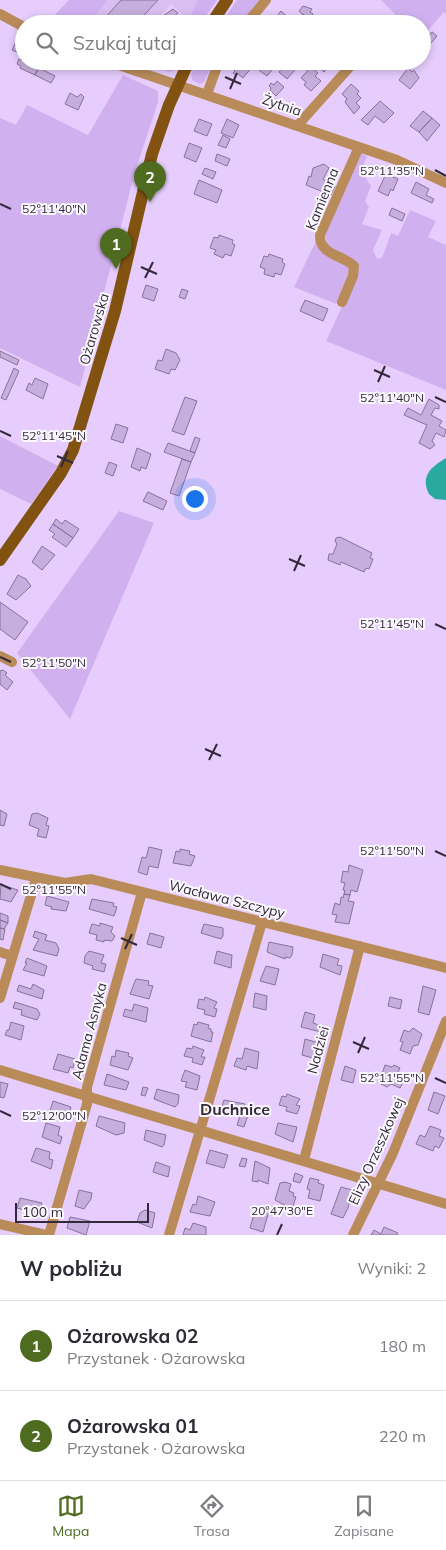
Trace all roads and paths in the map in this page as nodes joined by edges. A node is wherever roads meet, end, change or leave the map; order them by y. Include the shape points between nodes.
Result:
1 (227, 0) edge
2 (266, 0) edge
3 (0, 14) edge
4 (217, 15) edge
5 (254, 15) edge
6 (15, 22) edge
7 (135, 70) edge
8 (185, 70) edge
9 (216, 70) edge
10 (347, 70) edge
11 (178, 84) junction
12 (208, 94) junction
13 (298, 125) junction
14 (359, 147) junction
15 (446, 183) edge
16 (342, 302) dead end
17 (0, 560) edge
18 (0, 656) edge
19 (12, 662) dead end
20 (0, 870) edge
21 (36, 879) junction
22 (142, 892) junction
23 (262, 922) junction
24 (360, 946) junction
25 (0, 952) edge
26 (12, 956) junction
27 (446, 968) edge
28 (0, 998) edge
29 (446, 1021) edge
30 (0, 1070) edge
31 (87, 1096) junction
32 (200, 1130) junction
33 (304, 1160) junction
34 (377, 1184) junction
35 (446, 1204) edge
36 (0, 1224) edge
37 (48, 1235) edge
38 (168, 1235) edge
39 (353, 1235) edge

1 - 4 main road
2 - 5 street
3 - 6 street
7 - 11 street, Żytnia
8 - 11 main road, Ożarowska
9 - 12 street
10 - 13 street
11 - 12 street, Żytnia
11 - 17 main road, Ożarowska via 152,154 117,303 78,437 61,473
12 - 13 street, Żytnia
13 - 14 street, Żytnia
14 - 15 street, Żytnia via 397,160
14 - 16 street, Kamienna via 320,235 321,245 326,250 354,266
18 - 19 street
20 - 21 street, Wacława Szczypy
21 - 22 street, Wacława Szczypy via 65,883 91,879
21 - 26 street
22 - 23 street, Wacława Szczypy
22 - 31 street, Adama Asnyka
23 - 24 street, Wacława Szczypy
23 - 32 street
24 - 27 street, Wacława Szczypy
24 - 33 street, Nadziei
25 - 26 street
26 - 28 street
29 - 34 street, Elizy Orzeszkowej via 393,1153
30 - 31 street
31 - 32 street
31 - 37 street, Adama Asnyka
32 - 33 street
32 - 38 street
33 - 34 street
34 - 35 street
34 - 39 street, Elizy Orzeszkowej
36 - 37 street

